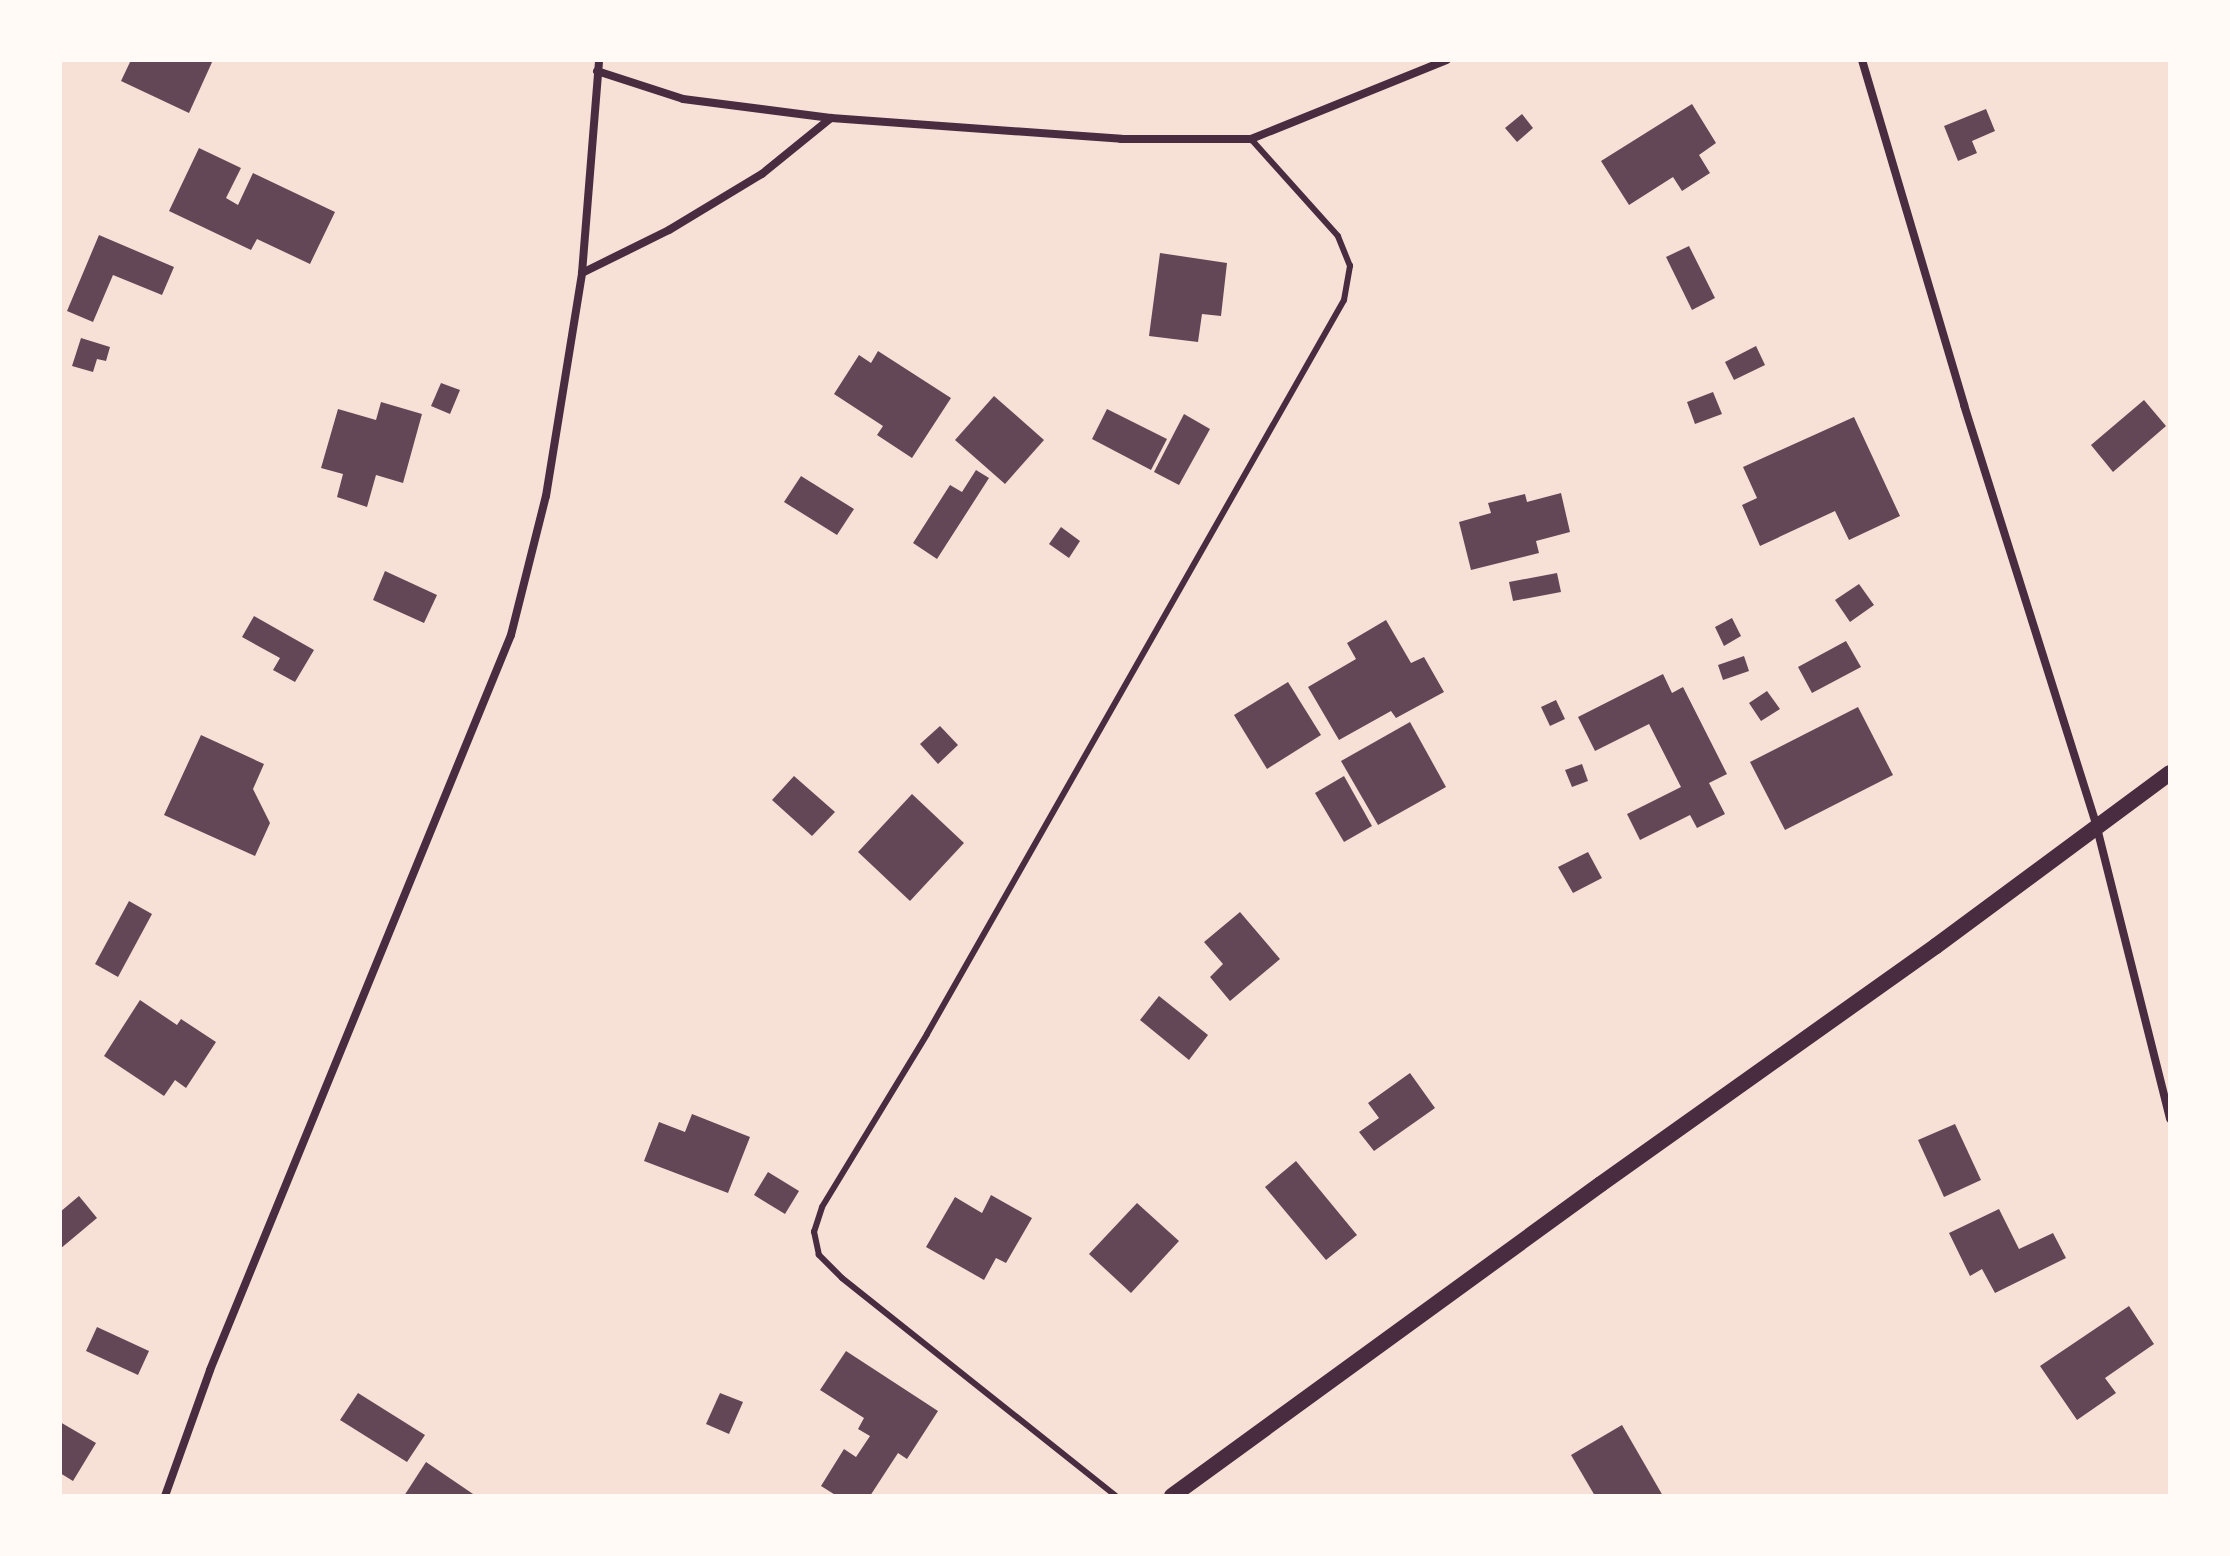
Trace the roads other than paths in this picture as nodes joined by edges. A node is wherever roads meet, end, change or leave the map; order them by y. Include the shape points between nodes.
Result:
1 (599, 60) edge
2 (1447, 60) edge
3 (1862, 60) edge
4 (597, 71) junction
5 (831, 118) junction
6 (1251, 139) junction
7 (582, 273) junction
8 (2170, 773) edge
9 (2096, 824) junction
10 (2170, 1119) edge
11 (165, 1496) edge
12 (1116, 1496) edge
13 (1172, 1496) edge

1 - 4 street
2 - 6 street
3 - 9 street
4 - 5 street via 683,99
4 - 7 street
5 - 6 street via 1121,139
5 - 7 street via 762,174 669,230
6 - 12 lane via 1338,236 1350,266 1344,300 927,1034 822,1207 814,1232 819,1255 842,1278
7 - 11 street via 546,496 511,635 210,1370
8 - 9 main road
9 - 10 street
9 - 13 main road via 1936,946

